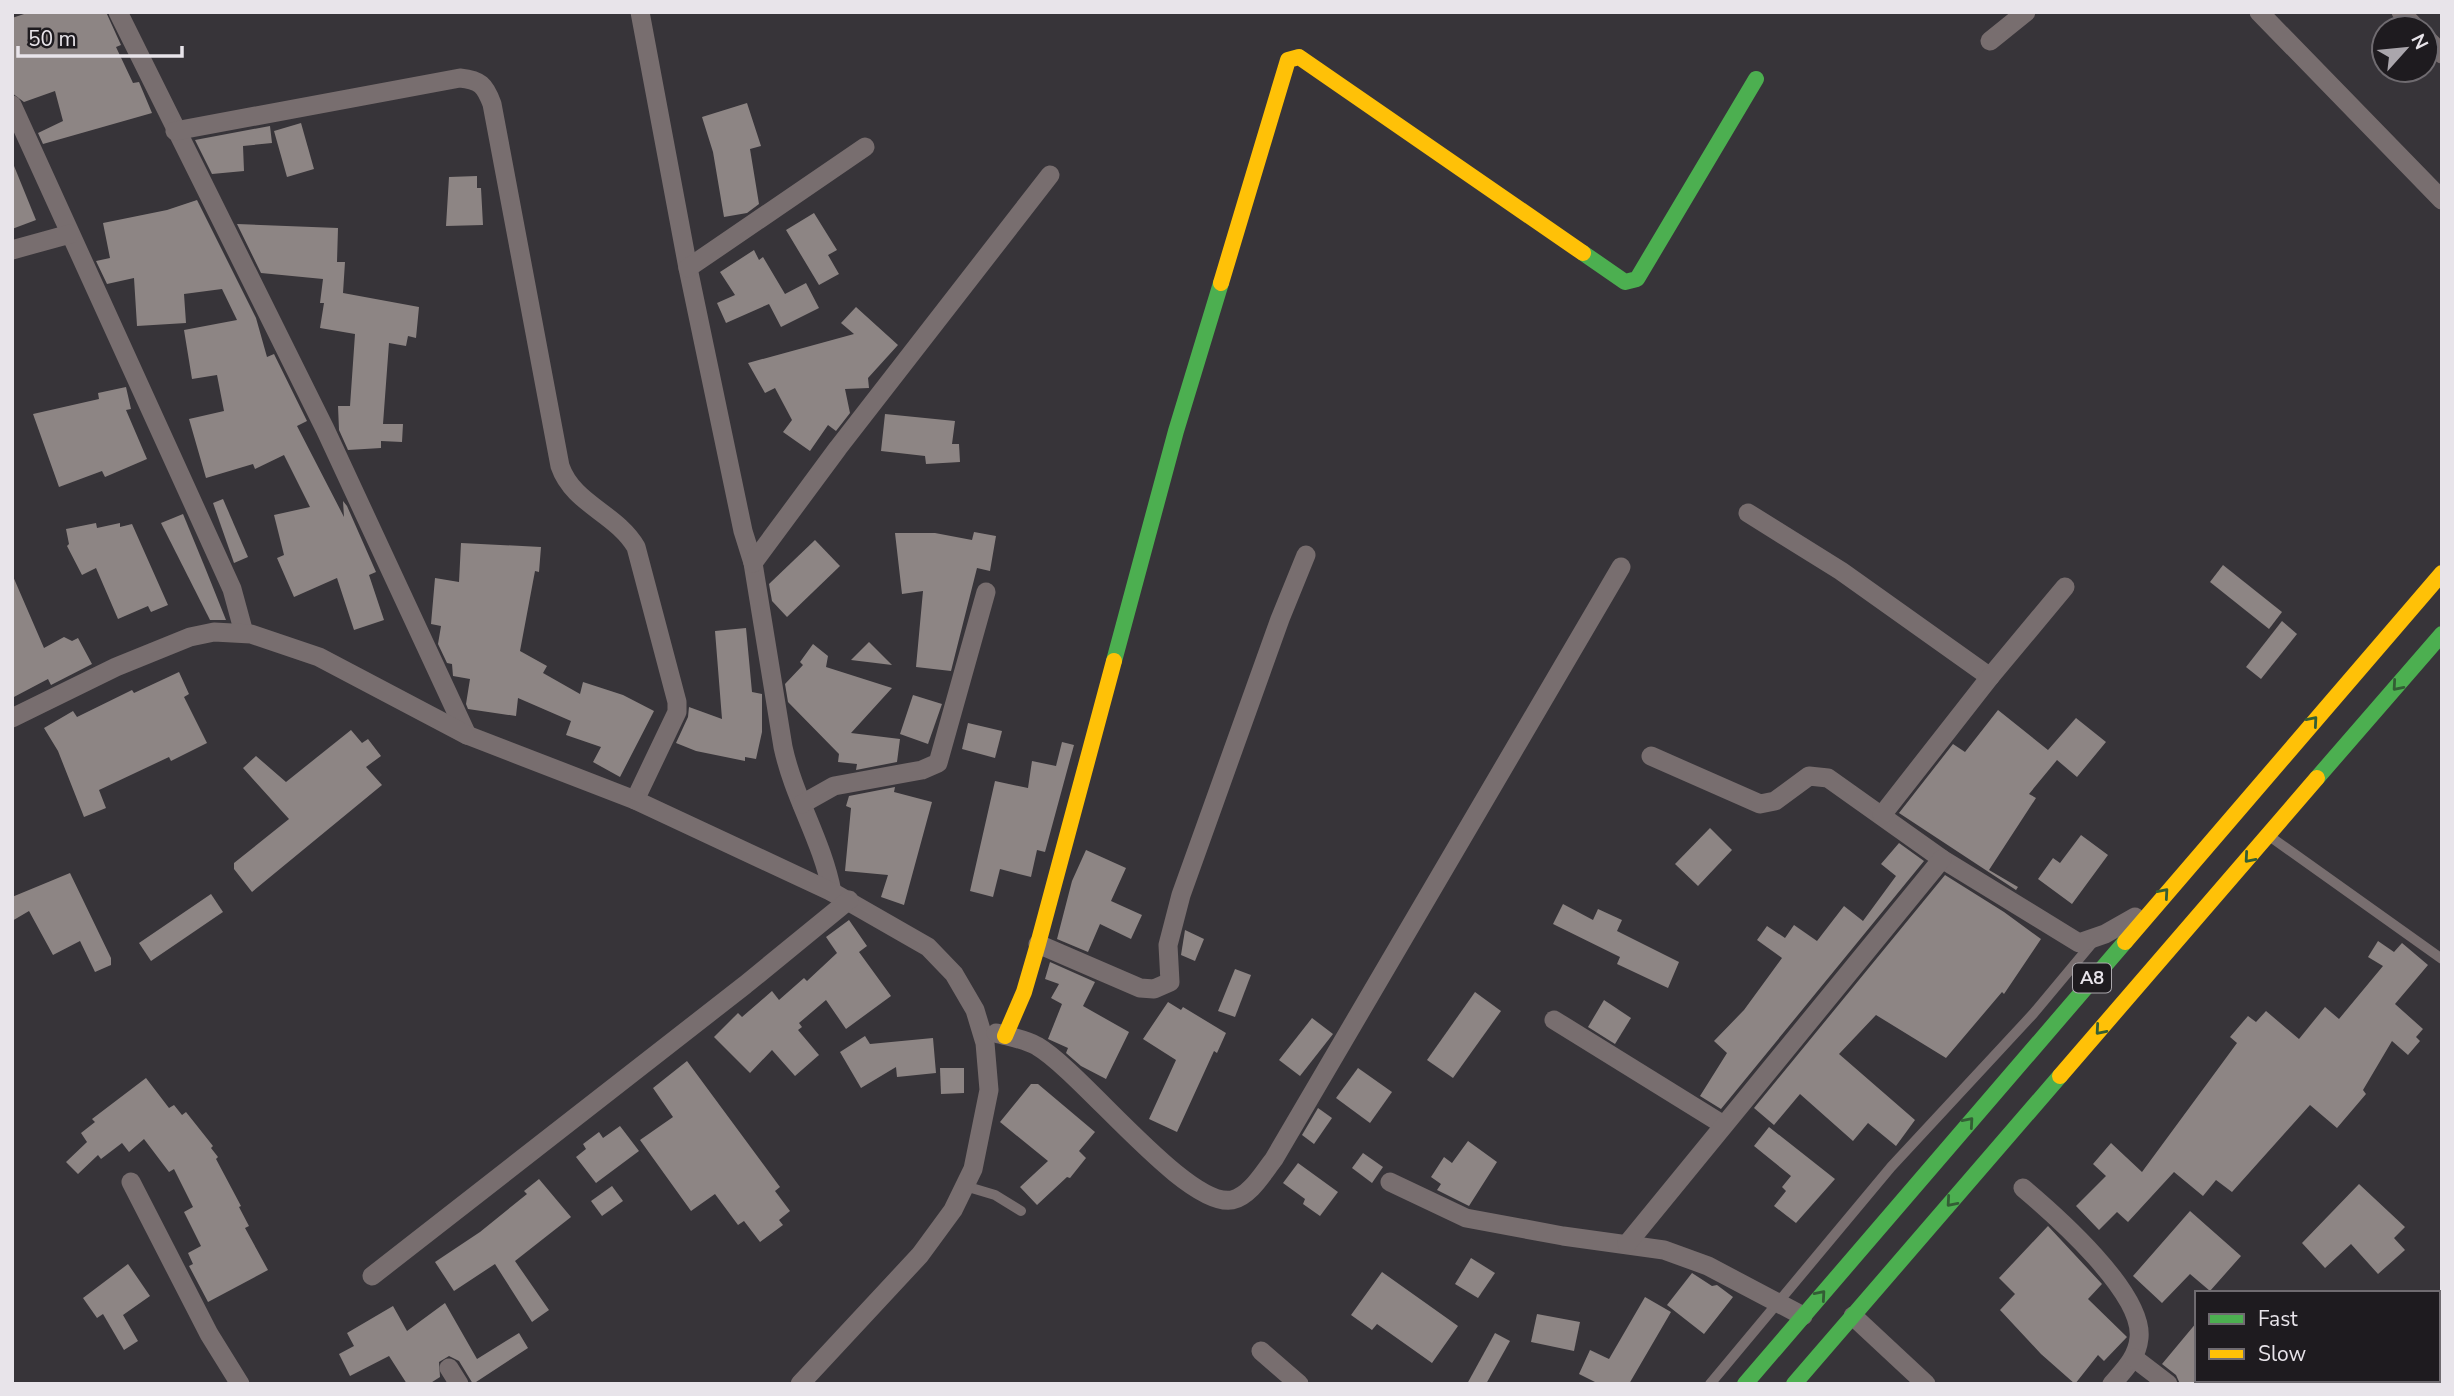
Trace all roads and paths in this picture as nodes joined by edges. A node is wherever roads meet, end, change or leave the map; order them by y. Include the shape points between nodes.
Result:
1 (118, 12) edge
2 (640, 12) edge
3 (2026, 12) edge
4 (2259, 12) edge
5 (1990, 41) dead end
6 (1756, 79) dead end
7 (12, 105) edge
8 (175, 131) junction
9 (865, 147) dead end
10 (1050, 175) dead end
11 (2442, 200) edge
12 (70, 234) junction
13 (12, 250) edge
14 (688, 268) junction
15 (1748, 513) dead end
16 (1306, 555) dead end
17 (753, 563) junction
18 (1621, 567) dead end
19 (2442, 573) edge
20 (2065, 587) dead end
21 (985, 592) dead end
22 (244, 633) junction
23 (2442, 635) edge
24 (1990, 677) junction
25 (12, 718) edge
26 (467, 735) junction
27 (1651, 756) dead end
28 (635, 800) junction
29 (802, 804) junction
30 (1882, 815) junction
31 (2268, 836) junction
32 (1942, 859) junction
33 (840, 896) junction
34 (2146, 914) junction
35 (2096, 938) junction
36 (1038, 944) junction
37 (2442, 959) edge
38 (1554, 1020) dead end
39 (981, 1030) junction
40 (1005, 1035) junction
41 (1722, 1124) junction
42 (131, 1182) dead end
43 (1390, 1182) dead end
44 (965, 1186) junction
45 (2023, 1188) dead end
46 (1021, 1210) dead end
47 (1627, 1244) junction
48 (372, 1276) dead end
49 (1780, 1302) junction
50 (1853, 1315) junction
51 (1803, 1316) junction
52 (1261, 1351) dead end
53 (2134, 1358) junction
54 (240, 1384) edge
55 (800, 1384) edge
56 (1299, 1384) edge
57 (1710, 1384) edge
58 (1745, 1384) edge
59 (1794, 1384) edge
60 (1926, 1384) edge
61 (2112, 1384) edge
62 (2168, 1384) edge

1 - 8 street
2 - 14 street
3 - 5 street
4 - 11 street
6 - 36 main road via 1644,270 1637,279 1625,282 1316,66 1299,58 1288,60 1176,431
7 - 12 street
8 - 26 street via 325,429
8 - 28 street via 460,78 485,86 560,466 575,492 612,518 636,547 677,702 677,712
9 - 14 street
10 - 17 street
12 - 13 street
12 - 22 street via 232,589
14 - 17 street
15 - 24 street via 1841,571
16 - 36 street via 1181,895 1168,945 1171,982 1154,989 1140,988
17 - 29 street via 783,747
18 - 40 street via 1274,1159 1245,1194 1224,1200 1197,1190 1059,1063 1027,1041
34 -> 19 main road, A8
20 - 24 street
21 - 29 street via 938,763 922,771 834,786
22 - 25 street via 214,632 154,650
22 - 26 street via 319,657
23 -> 31 main road, A8
24 - 30 street
26 - 28 street
27 - 30 street via 1760,804 1775,801 1809,776 1820,775
28 - 33 street
29 - 33 street
30 - 32 street
31 - 37 lane
31 -> 50 main road, A8
32 - 35 street via 2079,943
32 - 41 street
33 - 39 street via 928,947 954,974
33 - 48 street via 723,1003
34 - 35 street
51 -> 34 main road, A8
35 - 49 lane via 2033,1014 1891,1167
36 - 40 main road
38 - 41 street
39 - 40 street
39 - 44 street via 989,1090 973,1169
41 - 47 street
42 - 54 street via 209,1334
43 - 47 street via 1466,1218
44 - 46 lane via 995,1195
44 - 55 street via 920,1255
45 - 53 street via 2071,1228 2123,1295 2140,1336
47 - 49 street via 1664,1250 1708,1266
49 - 51 street
49 - 57 lane
50 - 59 main road, A8
50 - 60 street
51 - 58 main road, A8
52 - 56 street
53 - 61 street
53 - 62 street

